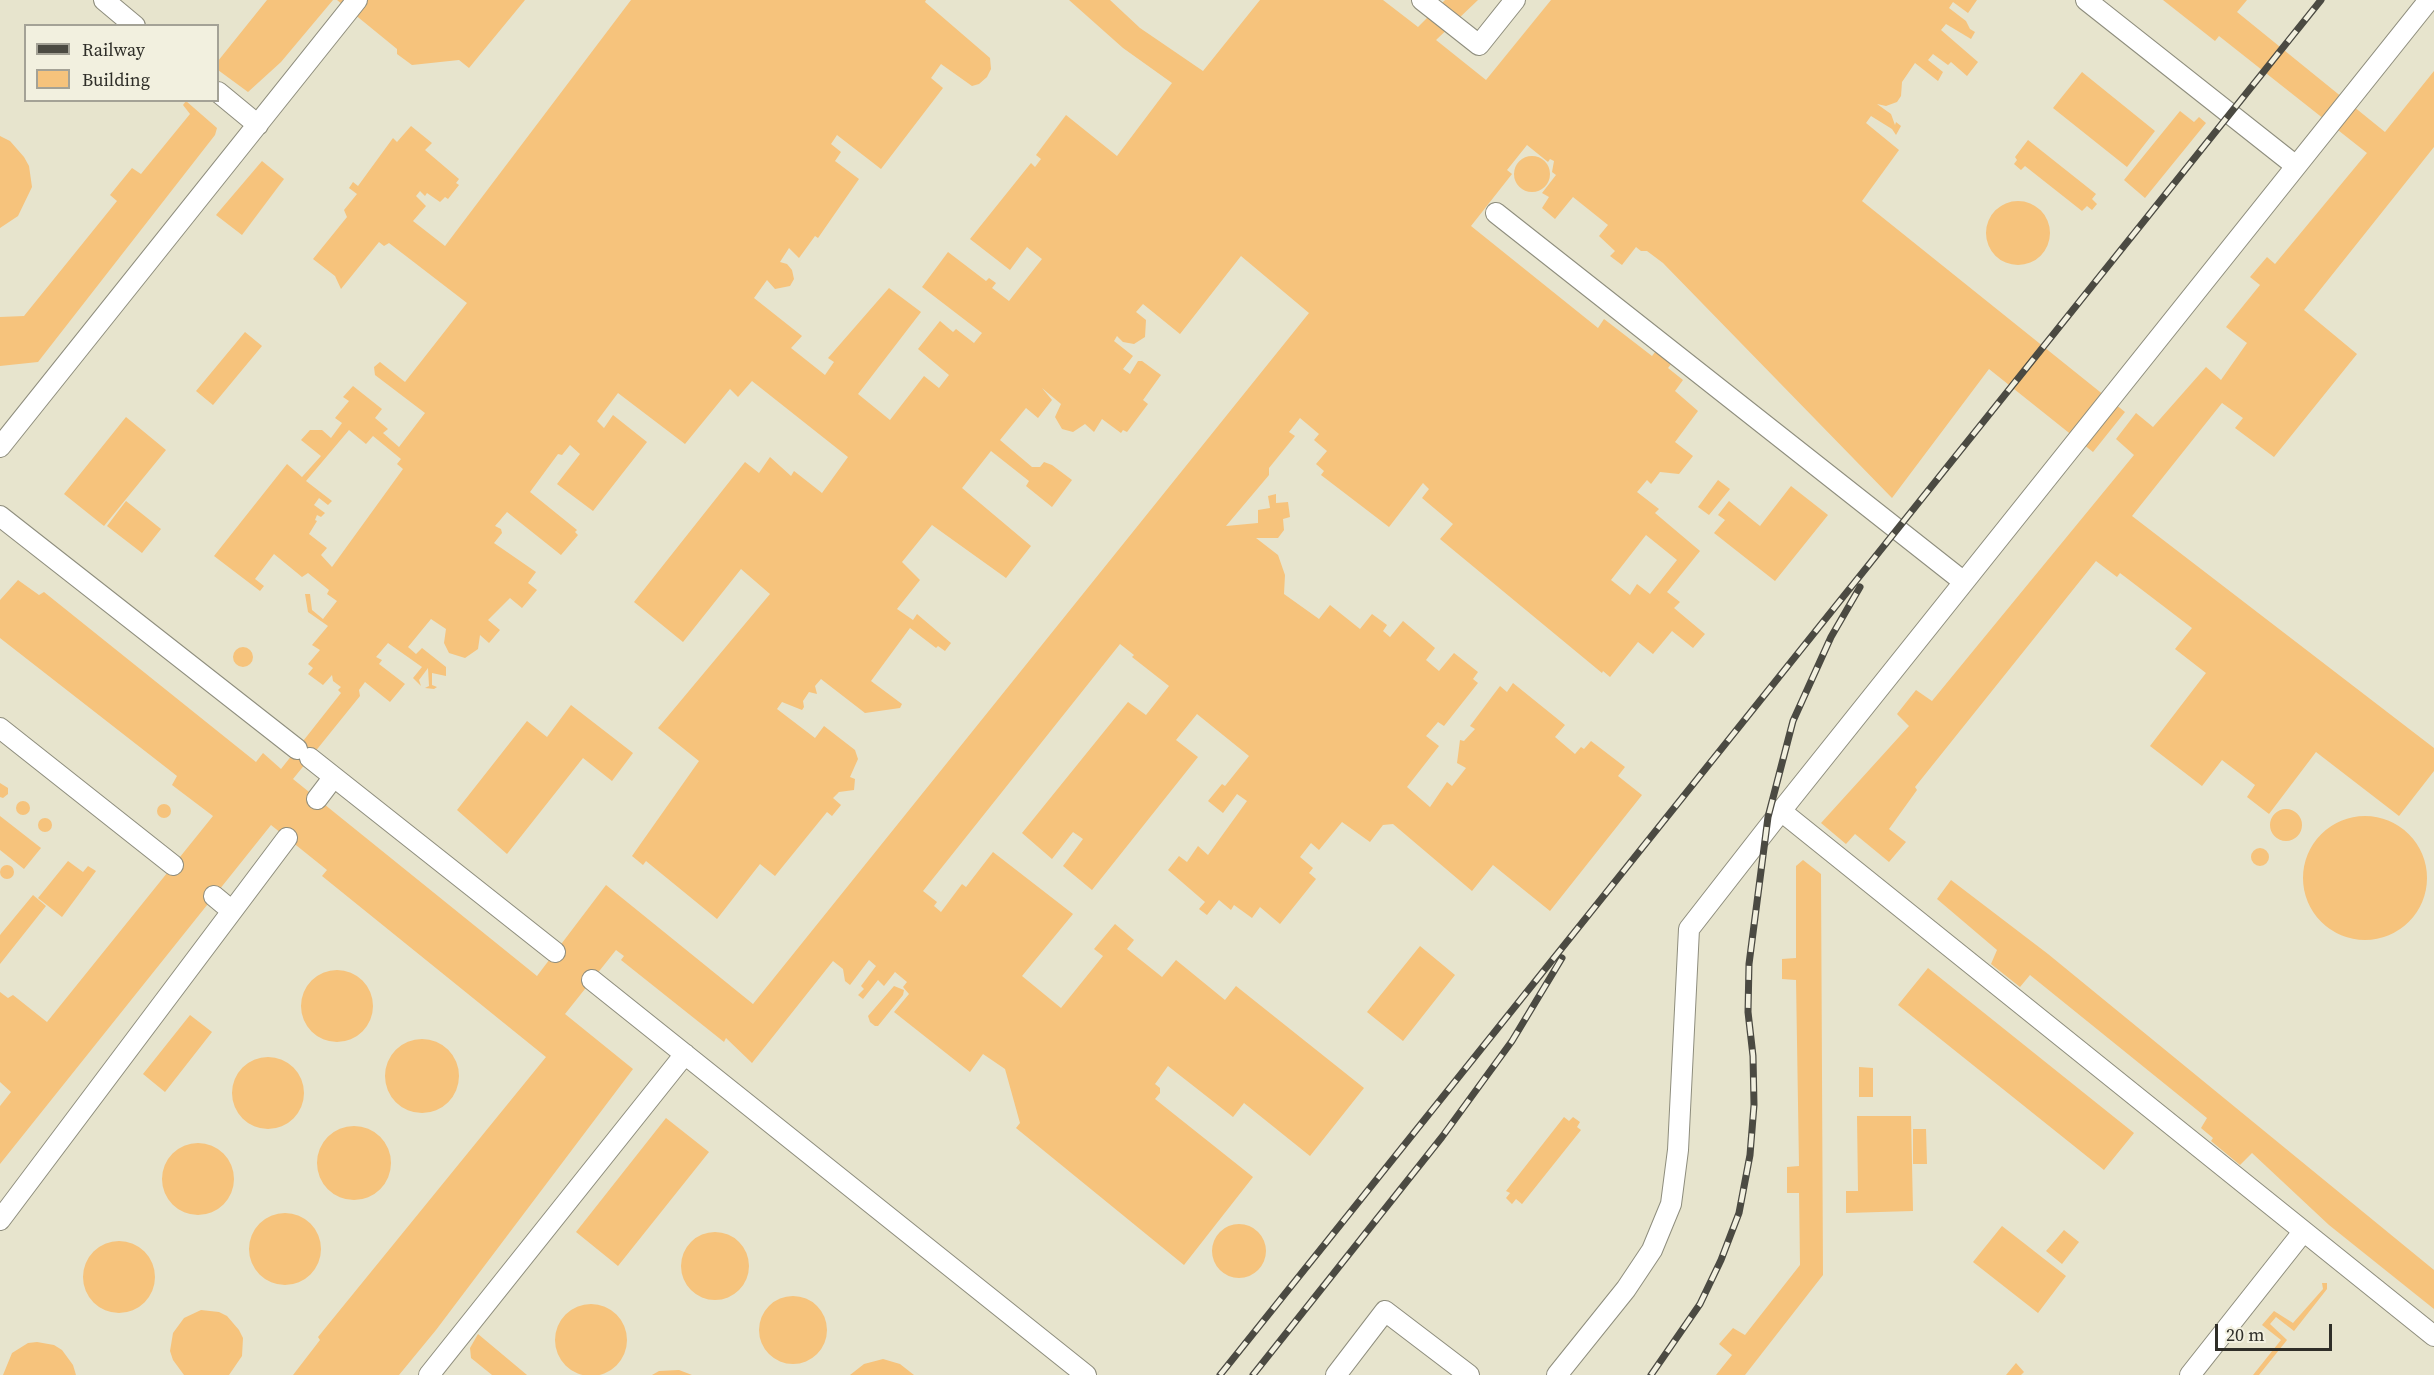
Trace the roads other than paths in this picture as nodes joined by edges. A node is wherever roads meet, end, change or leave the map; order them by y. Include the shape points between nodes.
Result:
1 (104, 0) edge
2 (357, 0) edge
3 (1422, 0) edge
4 (1515, 0) edge
5 (2086, 0) edge
6 (2429, 0) edge
7 (133, 24) edge
8 (219, 93) edge
9 (258, 125) junction
10 (2296, 166) junction
11 (1496, 213) dead end
12 (6, 426) edge
13 (0, 447) edge
14 (0, 516) edge
15 (1964, 582) junction
16 (0, 728) edge
17 (333, 778) junction
18 (317, 799) dead end
19 (1781, 811) junction
20 (287, 838) dead end
21 (174, 865) dead end
22 (214, 896) dead end
23 (232, 911) junction
24 (555, 952) dead end
25 (592, 980) dead end
26 (685, 1054) junction
27 (0, 1220) edge
28 (2303, 1232) junction
29 (2434, 1336) edge
30 (429, 1375) edge
31 (1086, 1375) edge
32 (1336, 1375) edge
33 (1469, 1375) edge
34 (1557, 1375) edge
35 (2190, 1375) edge

1 - 7 lane
2 - 9 lane
3 - 4 lane via 1479,45
5 - 10 lane
6 - 10 lane
8 - 9 lane
9 - 12 lane
10 - 15 lane
11 - 15 lane
12 - 13 lane
14 - 17 lane
15 - 19 lane
16 - 21 lane
17 - 18 lane
17 - 24 lane
19 - 28 lane
19 - 34 lane via 1689,929 1678,1150 1667,1213 1652,1250 1626,1289
20 - 23 lane
22 - 23 lane
23 - 27 lane
25 - 26 lane
26 - 30 lane
26 - 31 lane
28 - 29 lane
28 - 35 lane
32 - 33 lane via 1385,1311

